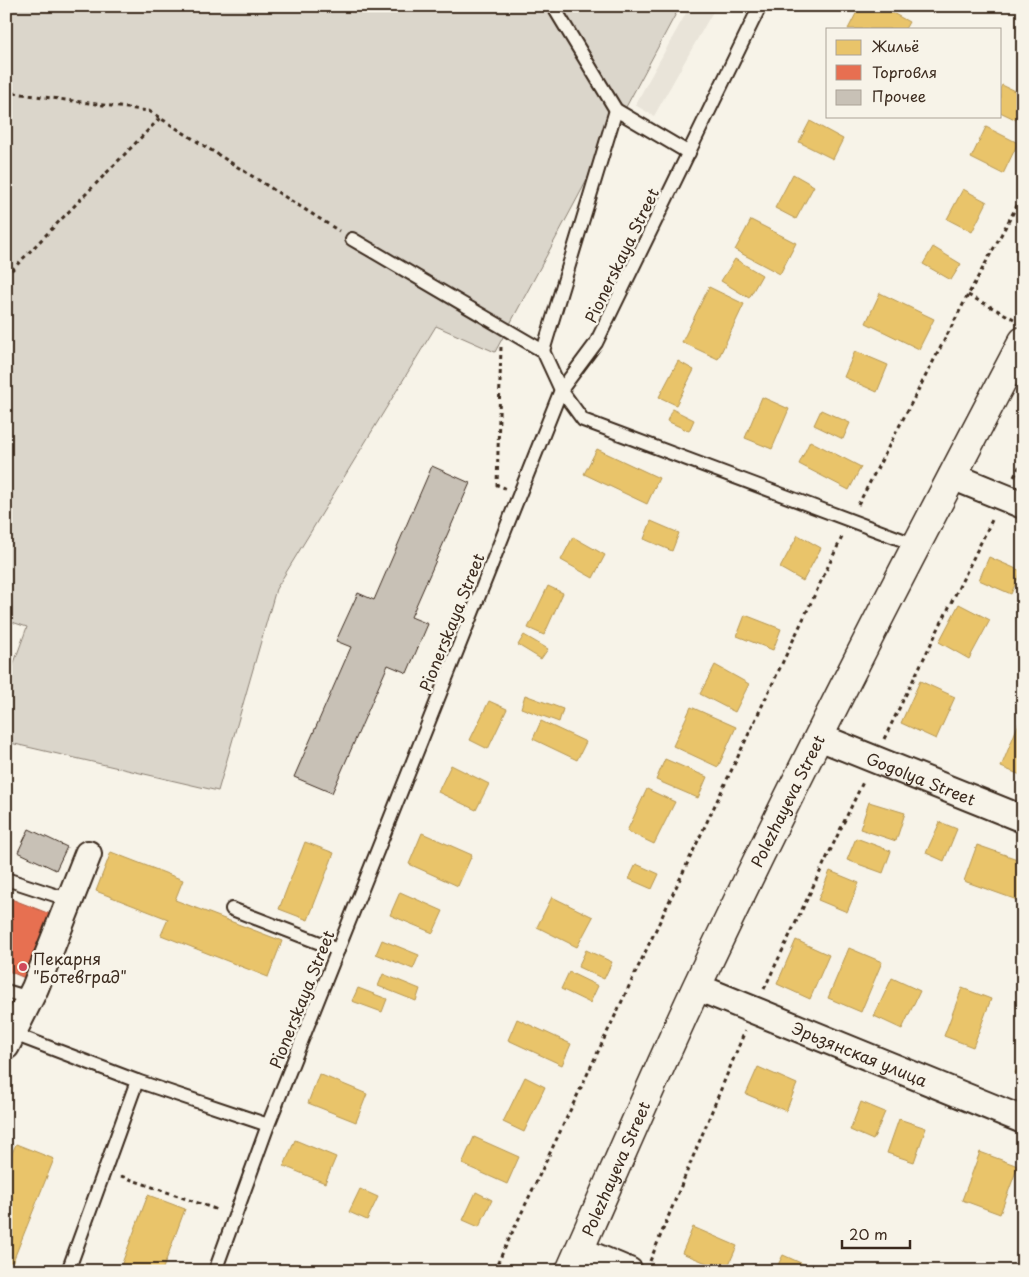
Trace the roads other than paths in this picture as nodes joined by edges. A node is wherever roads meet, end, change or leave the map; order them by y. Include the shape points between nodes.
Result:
1 (552, 6) edge
2 (760, 6) edge
3 (616, 110) junction
4 (689, 153) junction
5 (352, 239) road end
6 (1019, 330) edge
7 (543, 351) junction
8 (561, 390) junction
9 (952, 476) junction
10 (1013, 501) edge
11 (916, 545) junction
12 (819, 737) junction
13 (1023, 819) edge
14 (88, 854) dead end
15 (6, 879) edge
16 (70, 900) junction
17 (232, 909) dead end
18 (338, 950) junction
19 (696, 987) junction
20 (18, 995) edge
21 (9, 1040) edge
22 (137, 1081) junction
23 (1023, 1120) edge
24 (268, 1125) junction
25 (575, 1260) edge
26 (639, 1266) edge
27 (68, 1271) edge
28 (216, 1271) edge

1 - 3 lane
2 - 4 lane, Pionerskaya Street
3 - 4 lane
3 - 7 lane
4 - 8 lane, Pionerskaya Street via 596,343
5 - 7 lane
6 - 9 main road, Polezhayeva Street
7 - 8 lane
8 - 11 lane via 582,420
8 - 18 lane, Pionerskaya Street
9 - 10 street
9 - 11 main road, Polezhayeva Street
11 - 12 main road, Polezhayeva Street
12 - 13 street, Gogolya Street
12 - 19 main road, Polezhayeva Street
14 - 16 street
15 - 16 lane
16 - 20 street
17 - 18 lane
18 - 24 lane, Pionerskaya Street
19 - 23 street, Эрьзянская улица
19 - 25 main road, Polezhayeva Street
20 - 21 street
21 - 22 lane
22 - 24 lane
22 - 27 lane
24 - 28 lane, Pionerskaya Street
25 - 26 street

